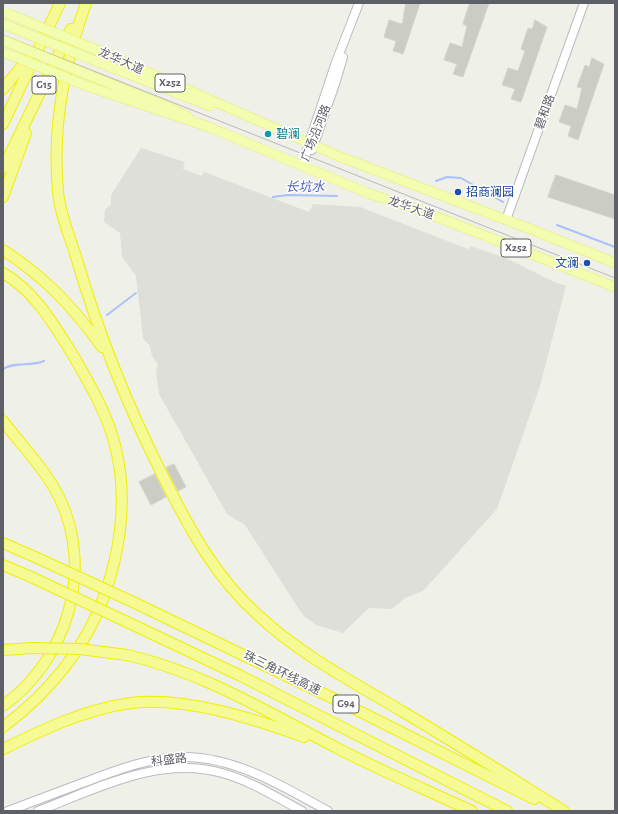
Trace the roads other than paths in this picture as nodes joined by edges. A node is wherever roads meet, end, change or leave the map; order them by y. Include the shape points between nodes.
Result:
1 (60, 3) edge
2 (85, 3) edge
3 (360, 3) edge
4 (584, 3) edge
5 (4, 12) edge
6 (55, 13) junction
7 (3, 24) edge
8 (3, 40) edge
9 (3, 52) edge
10 (43, 86) junction
11 (3, 89) edge
12 (238, 113) junction
13 (3, 124) edge
14 (209, 127) junction
15 (311, 144) junction
16 (303, 166) junction
17 (3, 168) edge
18 (3, 197) edge
19 (506, 220) junction
20 (3, 250) edge
21 (602, 256) junction
22 (615, 257) edge
23 (615, 263) edge
24 (6, 274) edge
25 (615, 287) edge
26 (109, 357) junction
27 (3, 421) edge
28 (3, 543) edge
29 (3, 565) edge
30 (3, 650) edge
31 (3, 706) edge
32 (3, 727) edge
33 (3, 749) edge
34 (344, 751) junction
35 (8, 811) edge
36 (38, 811) edge
37 (302, 811) edge
38 (328, 811) edge
39 (472, 811) edge
40 (507, 811) edge
41 (558, 811) edge
42 (564, 811) edge

1 - 6 highway, G15
2 - 10 highway, G15
2 - 26 highway via 74,34 61,93 56,144 58,194 88,298
3 - 15 street, 广场沿河路 via 345,44 342,64
4 - 19 street, 碧和路
5 - 12 main road, 龙华大道 / X252, bridge via 102,52
6 - 11 highway via 31,54
6 - 13 highway, G15
7 - 12 main road, 龙华大道 / X252, bridge via 193,100
8 - 14 main road, 龙华大道 / X252, bridge via 173,109
9 - 14 main road, 龙华大道 / X252, bridge via 87,86
10 - 17 highway, G15
10 - 18 highway
12 - 15 main road, 龙华大道 / X252
14 - 16 main road, 龙华大道 / X252
15 - 16 street, 广场沿河路
15 - 19 main road, 龙华大道 / X252
16 - 25 main road, 龙华大道 / X252
19 - 21 main road, 龙华大道 / X252
20 - 26 highway via 32,270 69,304
21 - 22 main road
21 - 23 main road, 龙华大道 / X252
24 - 32 highway via 30,294 58,330 97,399 115,446 121,505 115,556 107,587 83,640 65,668 40,696
26 - 42 highway via 143,436 196,539 239,597 302,650
27 - 31 highway via 59,498 74,539 75,563 69,610 54,651 27,685
28 - 41 highway, 珠三角环线高速 / G94, bridge via 133,602 349,706
29 - 40 highway, 珠三角环线高速 / G94, bridge via 260,685
30 - 34 highway, bridge via 80,649 152,661 196,676
33 - 34 highway via 82,715 122,704 146,702 180,704 223,712 268,724
34 - 39 highway
35 - 38 street, 科盛路 via 125,767 184,757 204,758 243,769
36 - 37 street, 科盛路 via 128,777 184,767 222,773 241,780

